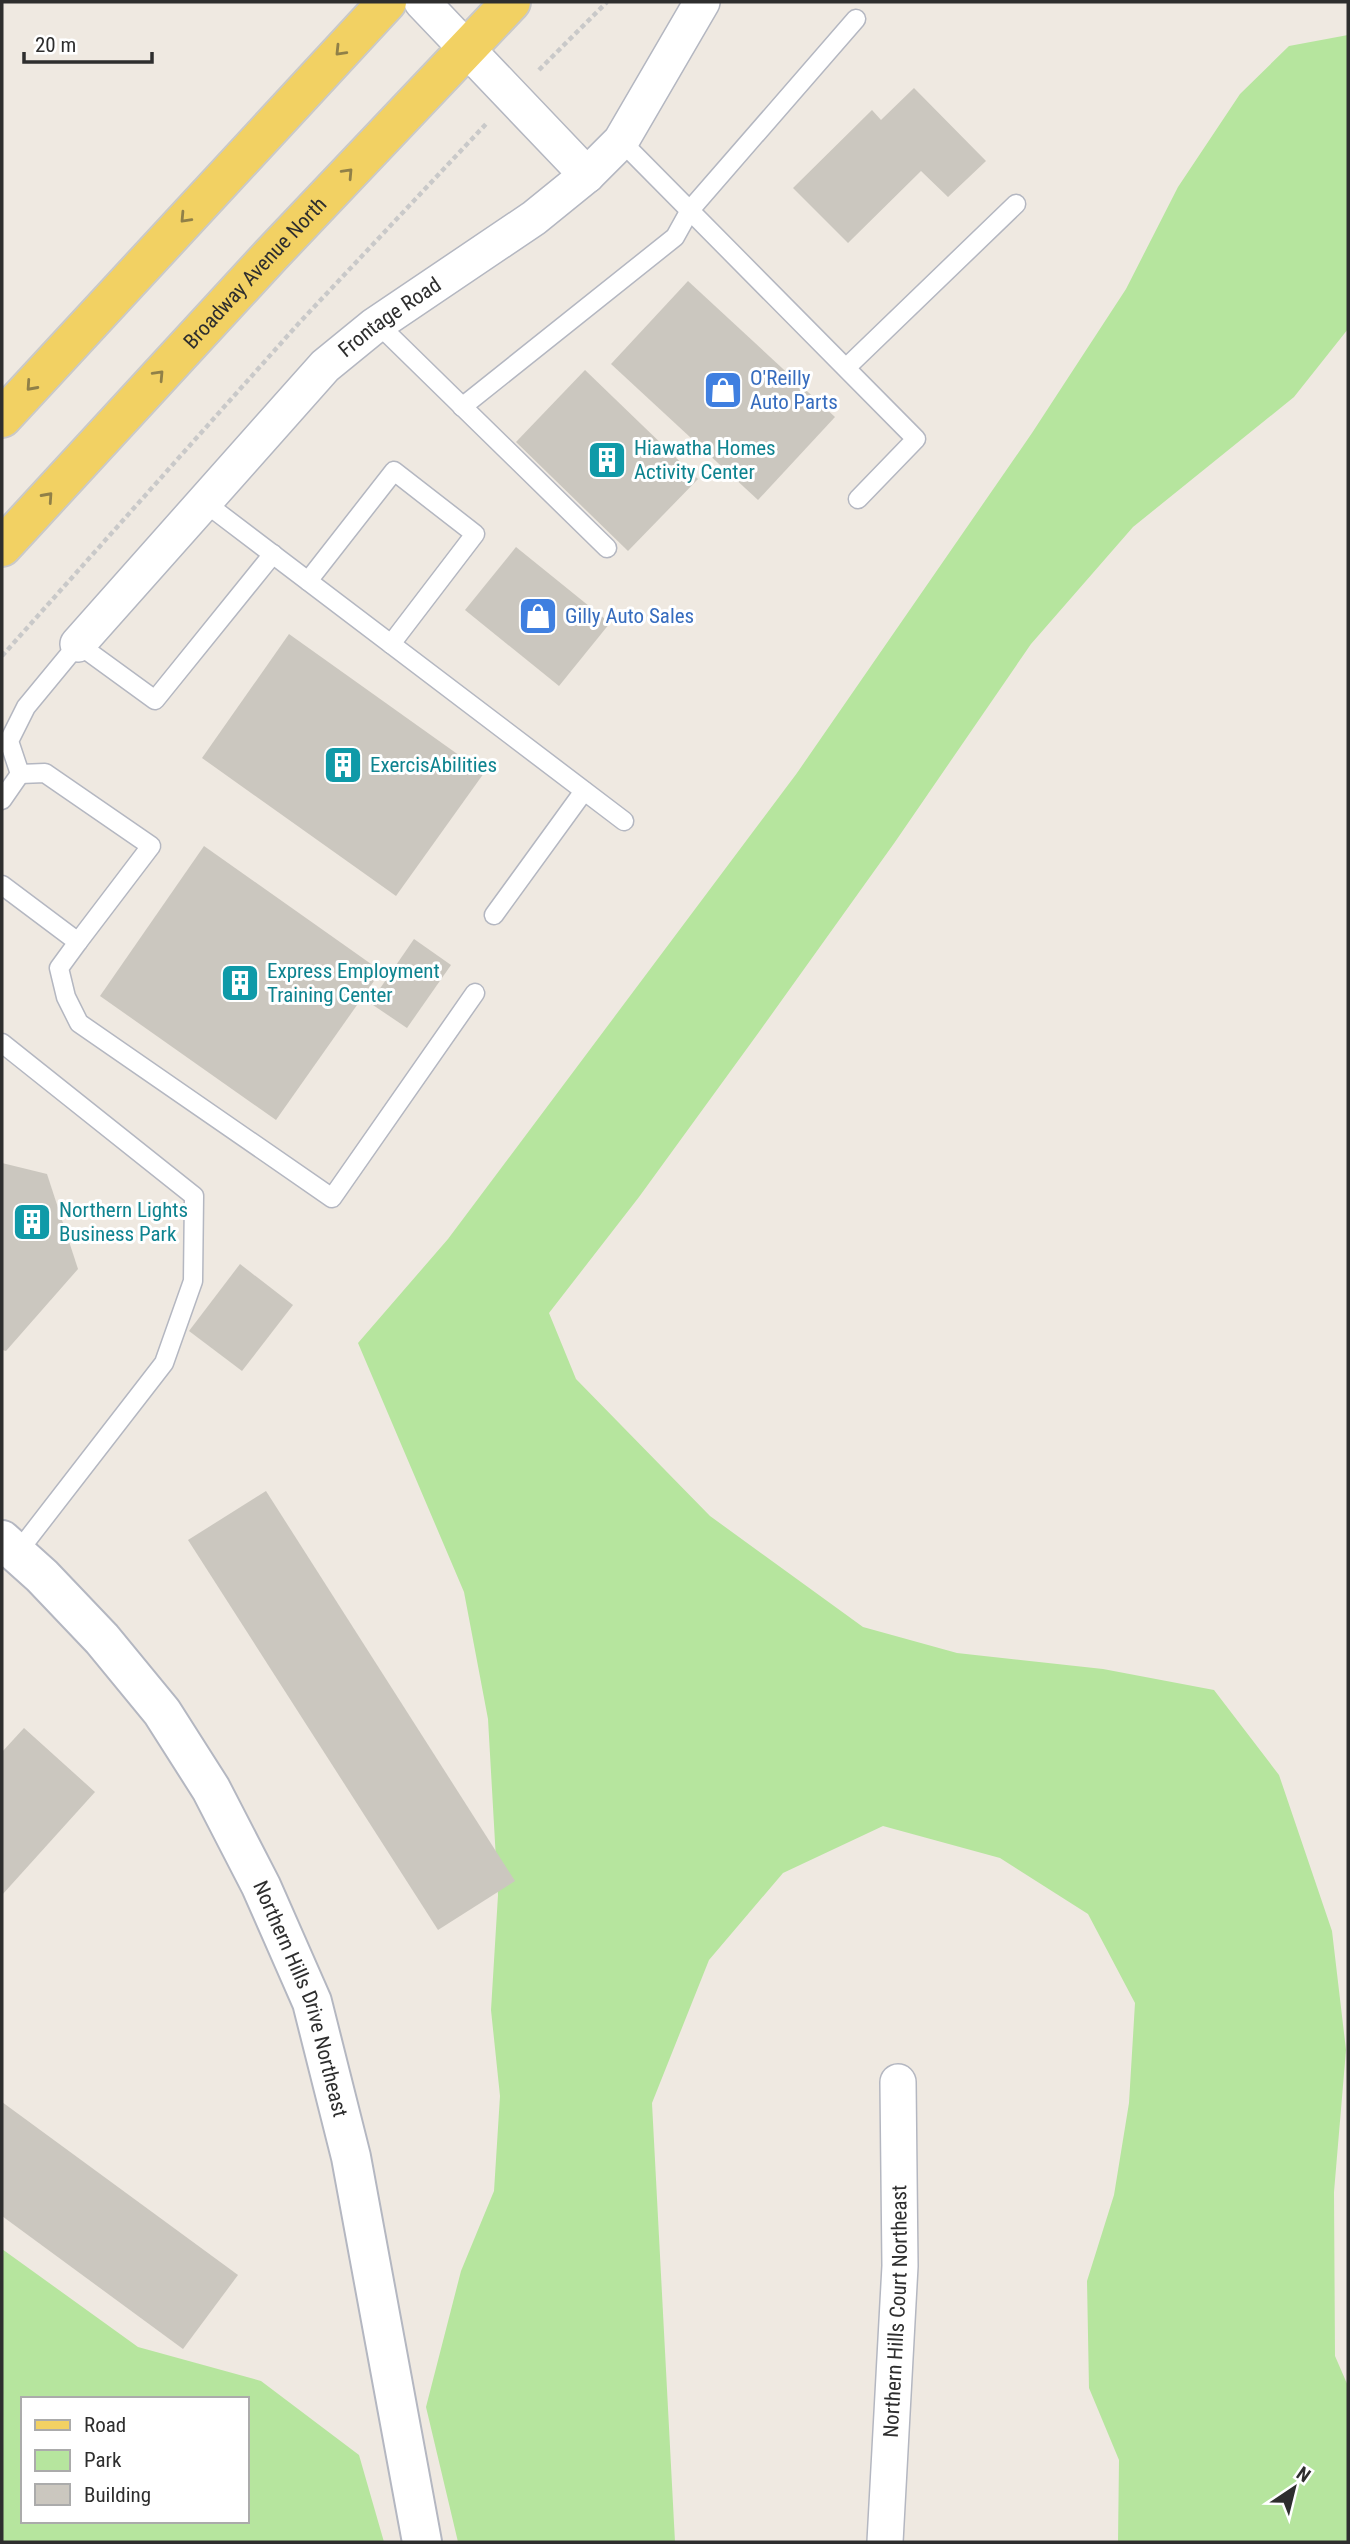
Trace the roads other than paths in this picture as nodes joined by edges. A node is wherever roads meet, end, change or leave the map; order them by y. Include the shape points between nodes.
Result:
1 (387, 2) edge
2 (422, 2) edge
3 (511, 2) edge
4 (702, 2) edge
5 (856, 19) dead end
6 (467, 48) junction
7 (621, 141) junction
8 (587, 175) junction
9 (1017, 204) dead end
10 (691, 210) junction
11 (377, 324) junction
12 (847, 368) junction
13 (463, 407) junction
14 (2, 418) edge
15 (858, 499) dead end
16 (204, 502) junction
17 (2, 547) edge
18 (607, 548) dead end
19 (273, 554) junction
20 (309, 581) junction
21 (78, 644) junction
22 (391, 644) junction
23 (20, 774) junction
24 (584, 791) junction
25 (2, 800) edge
26 (624, 821) dead end
27 (2, 885) edge
28 (494, 915) dead end
29 (78, 942) junction
30 (475, 993) dead end
31 (2, 1043) edge
32 (9, 1546) edge
33 (898, 2082) dead end
34 (422, 2542) edge
35 (885, 2542) edge

1 -> 14 main road
2 - 6 street
3 - 6 main road, Broadway Avenue North
4 - 7 street, Frontage Road
5 - 10 lane
6 - 8 street
17 -> 6 main road, Broadway Avenue North
7 - 8 street, Frontage Road
7 - 10 lane
8 - 11 street, Frontage Road via 534,218
9 - 12 lane
10 - 12 lane
10 - 13 lane via 675,237
11 - 13 lane
11 - 16 street, Frontage Road via 325,366
12 - 15 lane via 916,439
13 - 18 lane
16 - 19 lane
16 - 21 street, Frontage Road
19 - 20 lane
19 - 21 lane via 155,700
20 - 22 lane
20 - 22 lane via 394,471 475,534
21 - 23 lane via 26,707 9,741
22 - 24 lane
23 - 25 lane
23 - 29 lane via 45,772 151,846
24 - 26 lane
24 - 28 lane
27 - 29 lane
29 - 30 lane via 59,968 79,1023 332,1198
31 - 32 lane via 194,1196 193,1281 164,1363
32 - 34 street, Northern Hills Drive Northeast via 102,1639 162,1712 211,1789 312,2002 351,2157
33 - 35 street, Northern Hills Court Northeast via 900,2266

